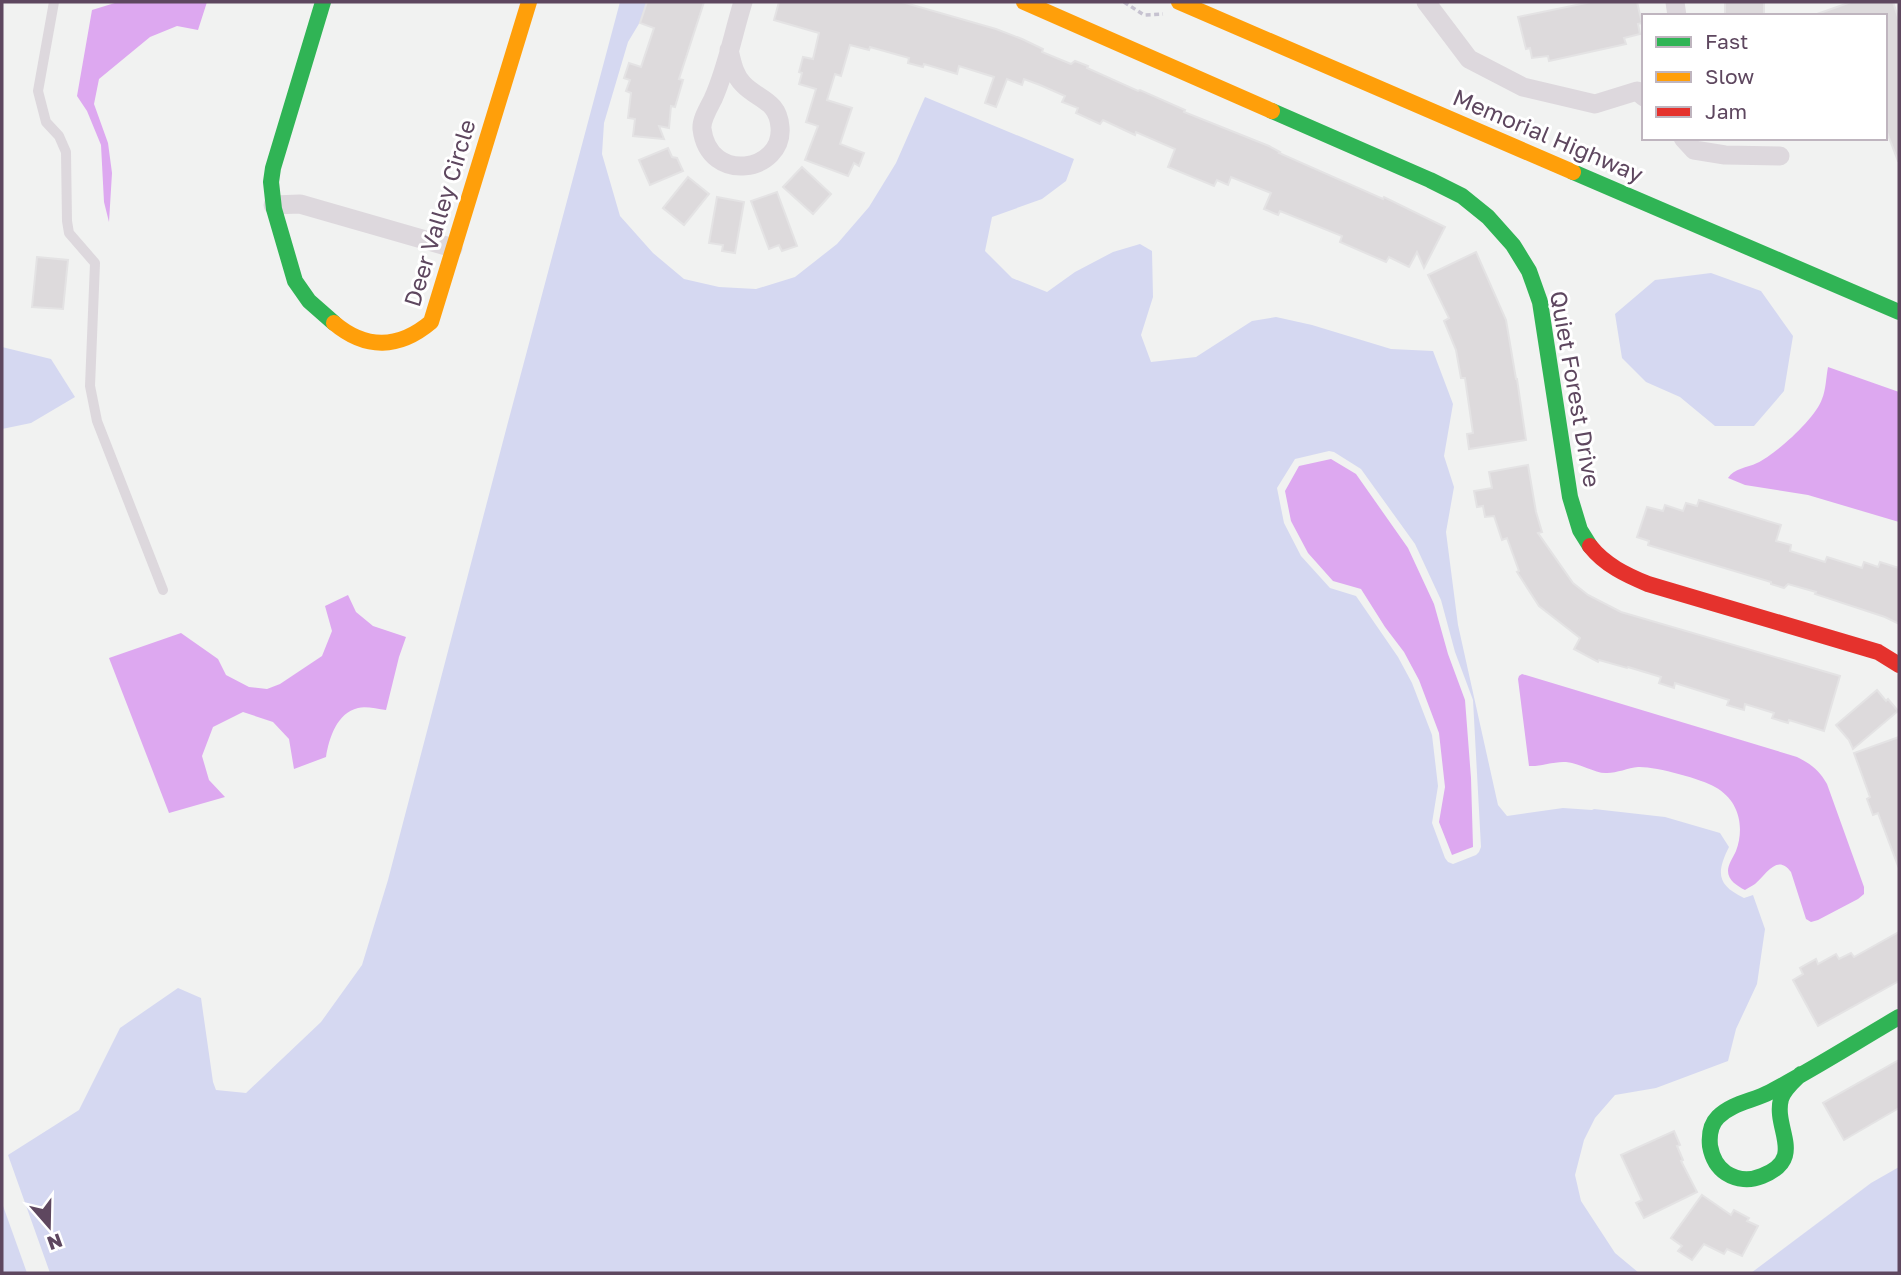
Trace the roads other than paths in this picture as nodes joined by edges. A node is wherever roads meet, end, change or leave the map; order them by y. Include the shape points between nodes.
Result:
1 (54, 2) edge
2 (323, 2) edge
3 (528, 2) edge
4 (744, 2) edge
5 (1024, 2) edge
6 (1180, 2) edge
7 (1426, 2) edge
8 (729, 50) junction
9 (1642, 91) edge
10 (1685, 140) edge
11 (1780, 156) dead end
12 (273, 205) junction
13 (453, 248) junction
14 (1899, 312) edge
15 (163, 590) dead end
16 (1899, 665) edge
17 (1899, 1017) edge
18 (1801, 1074) junction

1 - 15 lane via 38,91 46,122 66,152 69,233 95,264 90,386 94,409
2 - 12 street, Deer Valley Circle via 272,168
3 - 13 street, Deer Valley Circle
4 - 8 street
5 - 16 street, Quiet Forest Drive via 1462,196 1513,244 1529,271 1540,302 1576,521 1604,562 1648,584 1878,652
6 - 14 street, Memorial Highway
7 - 9 street via 1469,60 1523,87 1595,104
8 - 8 street via 702,126 707,146 721,162 742,168 762,161 777,146 781,128 775,108 744,85 735,72
10 - 11 street via 1694,150
12 - 13 street via 300,204
12 - 13 street, Deer Valley Circle via 304,297 360,341 394,342 431,323
17 - 18 street
18 - 18 street via 1726,1110 1713,1123 1713,1158 1724,1172 1741,1180 1759,1179 1776,1170 1786,1156 1782,1095

